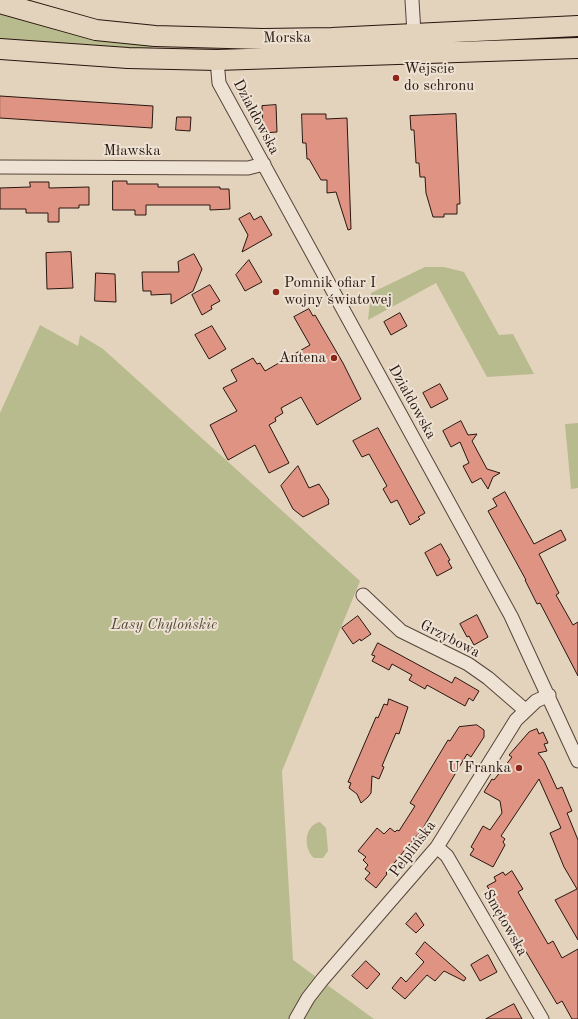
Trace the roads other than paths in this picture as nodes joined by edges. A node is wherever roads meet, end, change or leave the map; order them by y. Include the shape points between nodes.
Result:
1 (412, 0) edge
2 (0, 3) edge
3 (578, 26) edge
4 (414, 33) junction
5 (578, 48) edge
6 (0, 49) edge
7 (217, 60) junction
8 (264, 164) junction
9 (0, 167) edge
10 (363, 595) dead end
11 (549, 695) junction
12 (525, 710) junction
13 (576, 752) edge
14 (437, 847) junction
15 (296, 1019) edge
16 (542, 1019) edge

1 - 4 street
2 - 4 main road, Morska via 96,30 155,36 263,39
3 - 4 main road, Morska
5 - 7 main road, Morska
6 - 7 main road, Morska via 128,58
7 - 8 street, Działdowska via 219,83
8 - 9 street, Mławska via 248,168
8 - 11 street, Działdowska via 511,616
10 - 12 street, Grzybowa via 401,631 468,664
11 - 12 street, Pelplińska
11 - 13 street, Działdowska
12 - 14 street, Pelplińska via 516,720
14 - 15 street, Pelplińska via 322,980
14 - 16 street, Smętowska via 447,856

